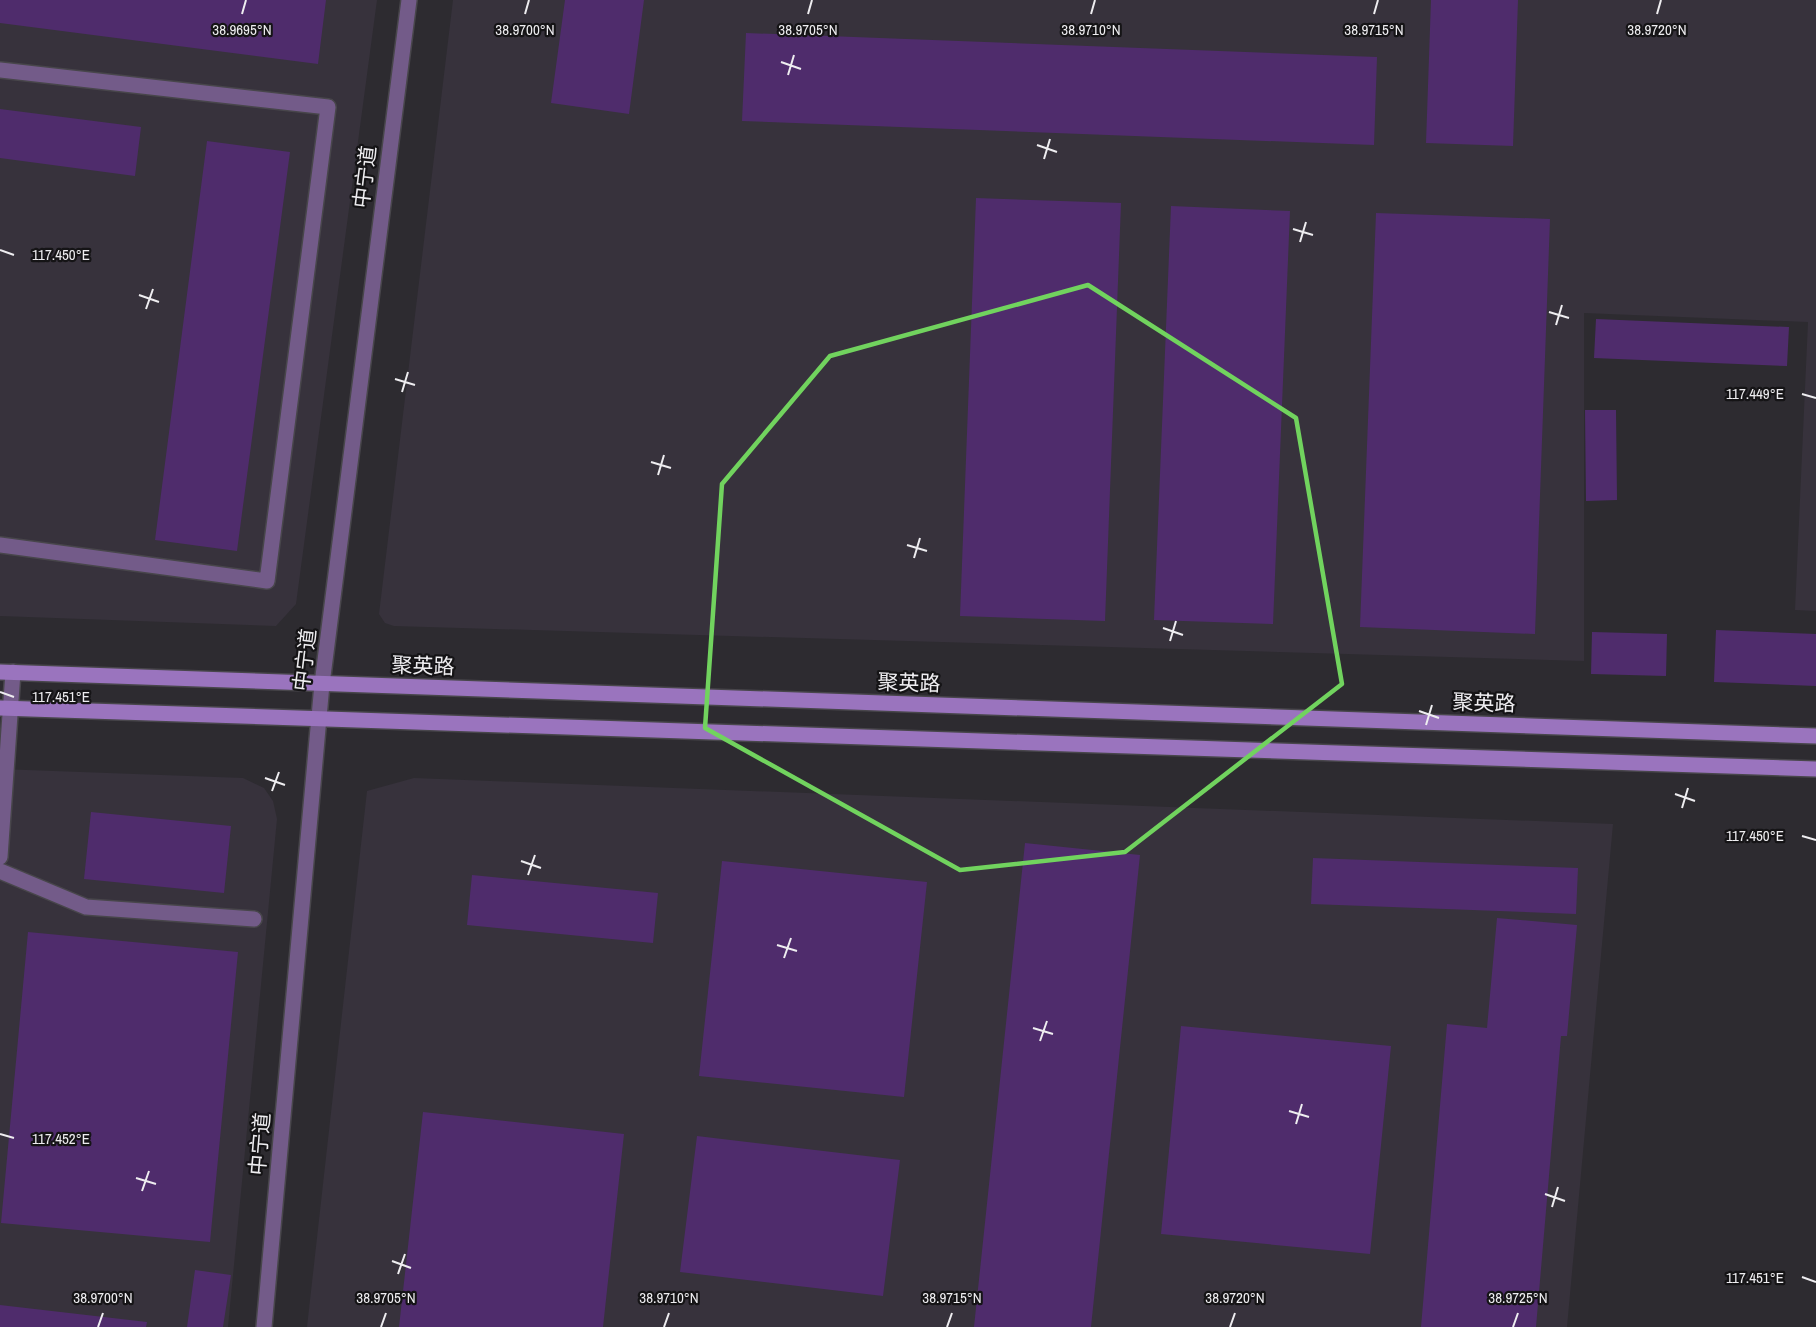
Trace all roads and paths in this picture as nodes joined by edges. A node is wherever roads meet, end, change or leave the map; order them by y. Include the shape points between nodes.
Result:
1 (409, 0) edge
2 (0, 70) edge
3 (0, 545) edge
4 (7, 672) edge
5 (322, 684) junction
6 (5, 708) edge
7 (320, 718) junction
8 (1816, 736) edge
9 (1816, 770) edge
10 (0, 857) edge
11 (0, 872) edge
12 (254, 919) dead end
13 (264, 1327) edge

1 - 5 street, 中宁道
2 - 3 street via 328,107 267,581
4 - 5 main road, 聚英路
4 - 6 street
5 - 7 street, 中宁道
5 - 8 main road, 聚英路
6 - 7 main road
6 - 10 street
7 - 9 main road
7 - 13 street, 中宁道
11 - 12 street via 86,907

